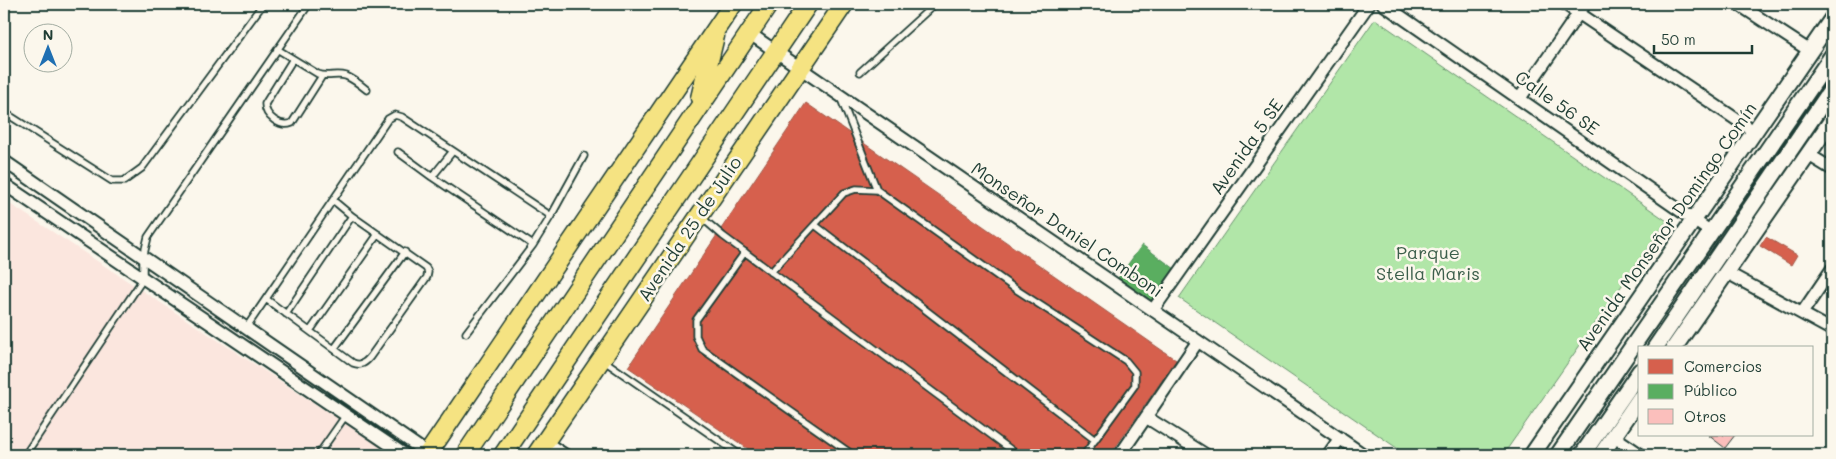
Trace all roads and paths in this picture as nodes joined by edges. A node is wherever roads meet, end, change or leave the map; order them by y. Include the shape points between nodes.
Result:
1 (263, 4) edge
2 (309, 4) edge
3 (733, 4) edge
4 (769, 4) edge
5 (808, 4) edge
6 (844, 4) edge
7 (935, 4) edge
8 (1369, 4) edge
9 (1383, 4) edge
10 (1565, 4) edge
11 (1738, 4) edge
12 (1582, 8) edge
13 (1832, 20) edge
14 (718, 26) junction
15 (749, 33) junction
16 (277, 49) junction
17 (775, 51) junction
18 (1810, 51) junction
19 (1832, 56) edge
20 (294, 59) junction
21 (800, 68) junction
22 (860, 72) dead end
23 (322, 76) junction
24 (1832, 89) edge
25 (367, 90) dead end
26 (839, 95) junction
27 (1520, 98) junction
28 (698, 110) junction
29 (4, 112) edge
30 (1832, 120) edge
31 (1755, 132) junction
32 (453, 151) junction
33 (398, 152) dead end
34 (1809, 155) junction
35 (584, 156) dead end
36 (4, 161) edge
37 (1832, 168) edge
38 (432, 178) junction
39 (4, 184) edge
40 (877, 190) junction
41 (334, 202) junction
42 (352, 216) junction
43 (551, 216) junction
44 (699, 216) junction
45 (1695, 220) junction
46 (814, 225) junction
47 (1711, 232) junction
48 (378, 234) junction
49 (533, 245) junction
50 (405, 252) junction
51 (745, 252) junction
52 (143, 258) junction
53 (1832, 269) edge
54 (772, 272) junction
55 (1726, 272) junction
56 (143, 279) junction
57 (266, 299) junction
58 (1153, 310) junction
59 (1802, 313) junction
60 (286, 314) junction
61 (246, 328) junction
62 (1832, 330) edge
63 (310, 331) junction
64 (466, 333) dead end
65 (1198, 341) junction
66 (1656, 346) edge
67 (1675, 346) edge
68 (334, 350) junction
69 (602, 359) junction
70 (1638, 373) edge
71 (1638, 401) edge
72 (355, 403) junction
73 (346, 416) junction
74 (1146, 417) junction
75 (1613, 436) junction
76 (1340, 438) junction
77 (1095, 440) junction
78 (540, 449) edge
79 (469, 452) edge
80 (25, 455) edge
81 (318, 455) edge
82 (405, 455) edge
83 (428, 455) edge
84 (503, 455) edge
85 (565, 455) edge
86 (740, 455) edge
87 (853, 455) edge
88 (1018, 455) edge
89 (1084, 455) edge
90 (1120, 455) edge
91 (1206, 455) edge
92 (1328, 455) edge
93 (1364, 455) edge
94 (1532, 455) edge
95 (1558, 455) edge
96 (1582, 455) edge
97 (1601, 455) edge
98 (1641, 455) edge

1 - 29 lane via 142,168 124,181 112,181
2 - 16 lane
3 - 14 main road
4 - 15 main road
5 - 17 main road, Avenida 25 de Julio
6 - 21 main road, Avenida 25 de Julio
7 - 22 lane
8 - 58 street, Avenida 5 SE
9 - 27 street, Calle 56 SE
10 - 12 street
11 - 18 street
12 - 27 street
12 - 31 street
13 - 18 main road, Avenida Monseñor Domingo Comín
14 - 28 main road
14 - 83 main road
15 - 17 street, Monseñor Daniel Comboni
15 - 28 main road
16 - 20 lane
16 - 52 lane via 148,237
17 - 21 street, Monseñor Daniel Comboni
17 - 84 main road, Avenida 25 de Julio
18 - 31 main road, Avenida Monseñor Domingo Comín
19 - 47 main road
20 - 23 lane
20 - 23 lane via 265,104 268,115 283,124 292,123
21 - 26 street, Monseñor Daniel Comboni
21 - 44 main road, Avenida 25 de Julio
23 - 25 lane via 348,76
24 - 66 main road
26 - 40 lane
26 - 58 street, Monseñor Daniel Comboni
27 - 45 street, Calle 56 SE
28 - 79 main road
30 - 34 main road
31 - 45 main road, Avenida Monseñor Domingo Comín
32 - 38 lane
32 - 41 lane via 395,115 388,119
32 - 43 lane
33 - 38 lane
34 - 37 street
34 - 55 main road
35 - 43 lane
36 - 52 street
38 - 49 lane
39 - 56 street
40 - 46 lane via 856,189 844,193
40 - 77 lane via 1017,290 1126,361 1135,372 1134,385
41 - 42 lane
41 - 57 lane
42 - 48 lane
42 - 60 lane
43 - 49 lane
44 - 51 lane
44 - 69 main road, Avenida 25 de Julio
45 - 47 street, Calle 56 SE
45 - 94 main road, Avenida Monseñor Domingo Comín
46 - 54 lane
46 - 77 lane
47 - 95 main road
48 - 50 lane
48 - 63 lane
49 - 64 lane
50 - 68 lane
50 - 68 lane via 426,268 427,277 370,357 357,365
51 - 54 lane
51 - 87 lane via 696,320 696,336 702,350
52 - 56 lane
52 - 61 street
53 - 59 street
54 - 88 lane
55 - 59 street
55 - 67 main road
56 - 73 street
56 - 80 lane
57 - 60 lane
57 - 61 lane
58 - 65 street, Monseñor Daniel Comboni
59 - 62 street
60 - 63 lane
61 - 72 street
63 - 68 lane
65 - 74 street
65 - 76 street, Monseñor Daniel Comboni
69 - 78 main road, Avenida 25 de Julio
69 - 86 lane
70 - 96 main road
71 - 75 main road
72 - 73 street
72 - 83 street
73 - 81 lane
73 - 82 street
74 - 90 street
74 - 91 street
75 - 97 main road
75 - 98 street
76 - 92 street
76 - 93 street, Monseñor Daniel Comboni
77 - 89 lane
78 - 85 street

